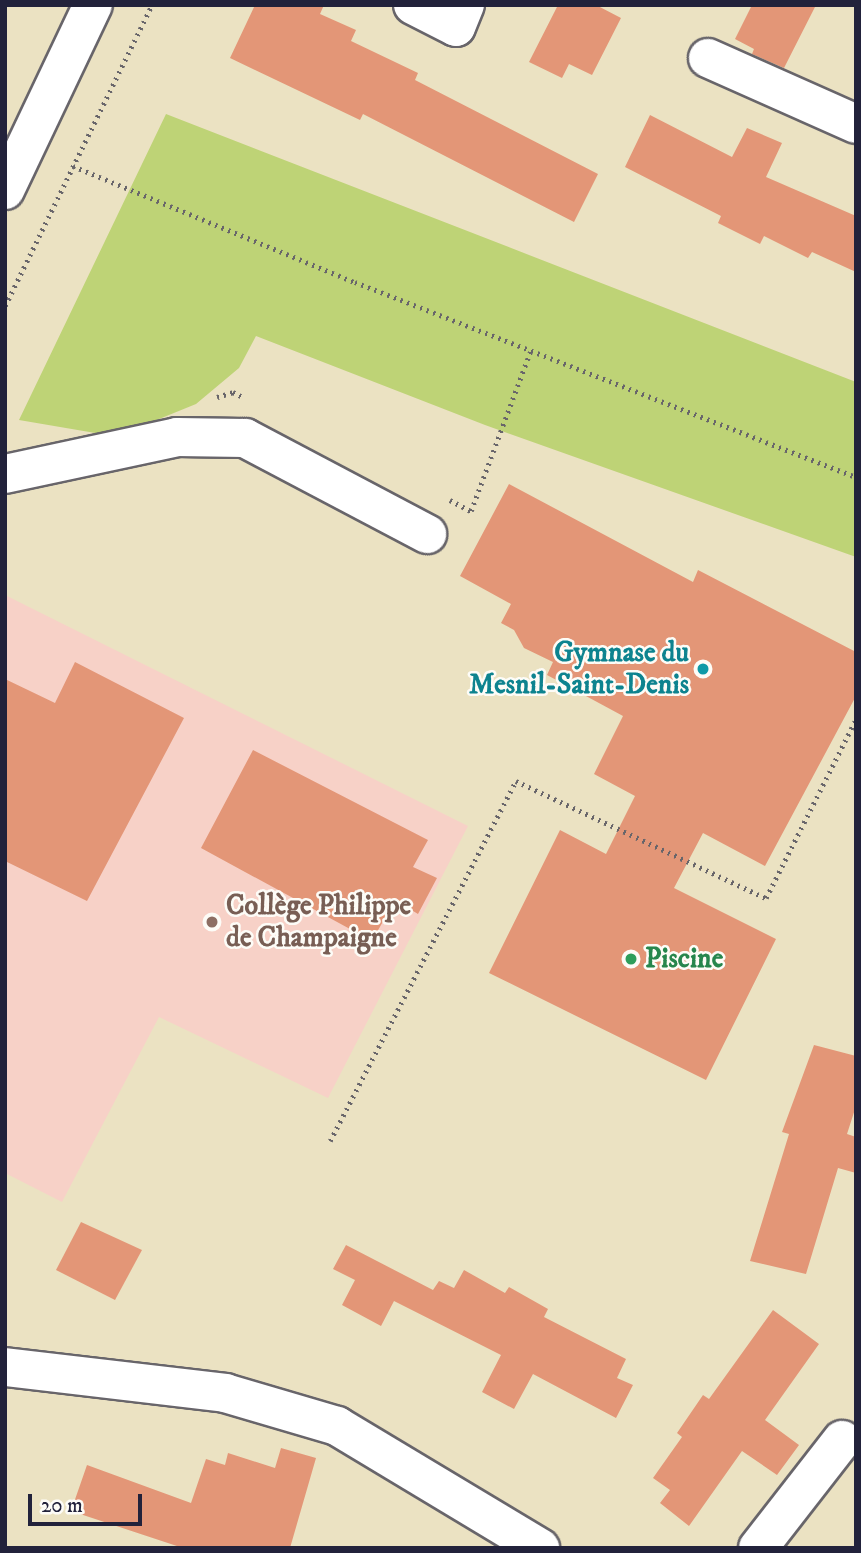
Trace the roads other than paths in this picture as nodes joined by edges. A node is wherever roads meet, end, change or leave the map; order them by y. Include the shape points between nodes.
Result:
1 (93, 5) edge
2 (413, 5) edge
3 (465, 5) edge
4 (708, 58) dead end
5 (856, 124) edge
6 (5, 190) edge
7 (5, 474) edge
8 (427, 534) dead end
9 (5, 1367) edge
10 (842, 1440) dead end
11 (541, 1548) edge
12 (758, 1548) edge

1 - 6 street
2 - 3 street via 456,27
4 - 5 street
7 - 8 street via 177,437 245,438
9 - 11 street via 225,1393 337,1426
10 - 12 street

